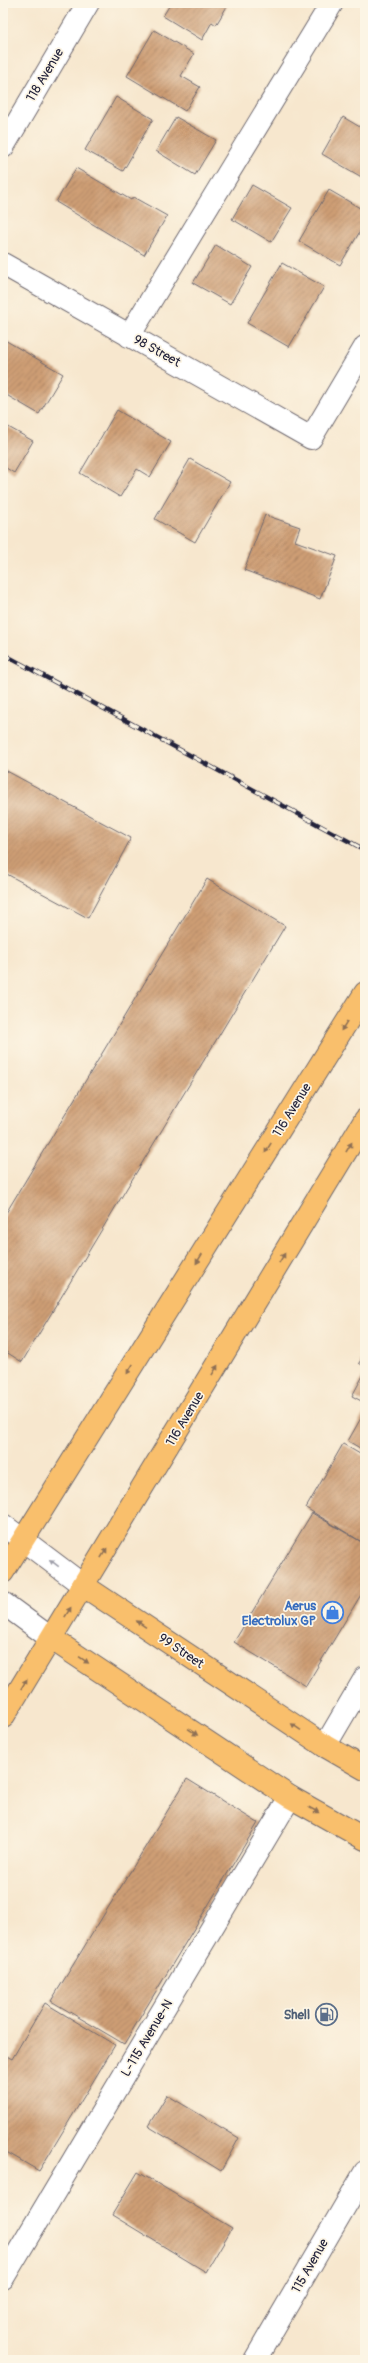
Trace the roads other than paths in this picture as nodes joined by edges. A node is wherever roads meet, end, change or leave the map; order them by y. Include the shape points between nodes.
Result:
1 (88, 3) edge
2 (332, 3) edge
3 (3, 147) edge
4 (3, 264) edge
5 (128, 336) junction
6 (365, 347) edge
7 (365, 993) edge
8 (365, 1120) edge
9 (3, 1524) edge
10 (23, 1540) junction
11 (3, 1572) edge
12 (84, 1586) junction
13 (3, 1603) edge
14 (52, 1638) junction
15 (365, 1678) edge
16 (3, 1717) edge
17 (325, 1746) junction
18 (365, 1769) edge
19 (290, 1797) junction
20 (365, 1840) edge
21 (365, 2172) edge
22 (3, 2278) edge
23 (256, 2360) edge

1 - 3 street, 118 Avenue
2 - 5 street
4 - 5 street, 98 Street
5 - 6 street, 98 Street via 311,438
7 -> 10 main road, 116 Avenue
12 -> 8 main road, 116 Avenue
9 - 10 street, 99 Street
10 - 11 main road, 116 Avenue
12 -> 10 street, 99 Street
14 -> 12 main road, 116 Avenue
17 -> 12 main road, 99 Street
13 - 14 street
16 -> 14 main road, 116 Avenue
14 -> 19 main road
15 - 17 street
17 - 18 main road, 99 Street
19 -> 20 main road
19 - 22 street, L-115 Avenue-N
21 - 23 street, 115 Avenue

